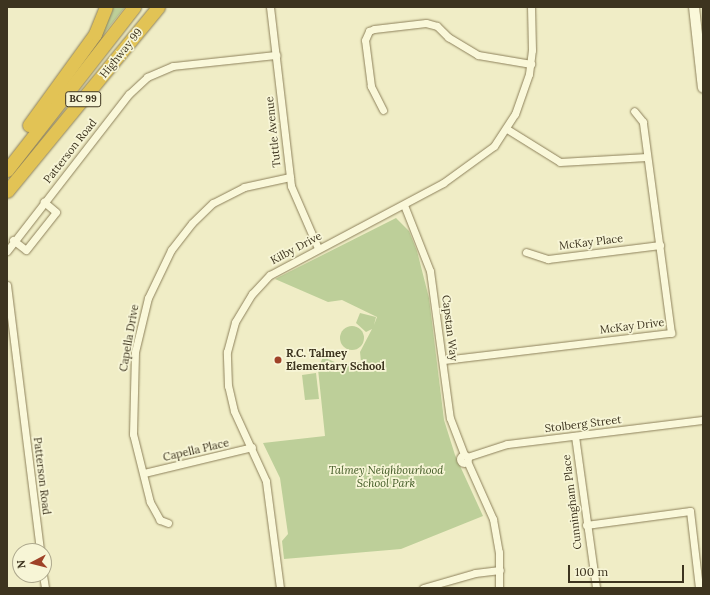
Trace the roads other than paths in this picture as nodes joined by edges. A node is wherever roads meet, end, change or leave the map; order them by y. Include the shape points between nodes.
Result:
1 (106, 7) edge
2 (134, 7) edge
3 (270, 7) edge
4 (530, 7) edge
5 (694, 7) edge
6 (158, 8) edge
7 (276, 55) junction
8 (530, 64) junction
9 (703, 88) edge
10 (383, 110) dead end
11 (634, 111) dead end
12 (507, 129) junction
13 (7, 156) edge
14 (647, 157) junction
15 (7, 170) edge
16 (290, 177) junction
17 (8, 192) edge
18 (44, 202) junction
19 (404, 205) junction
20 (14, 240) junction
21 (660, 245) junction
22 (318, 248) junction
23 (7, 251) edge
24 (526, 252) dead end
25 (7, 285) edge
26 (443, 360) junction
27 (703, 420) edge
28 (575, 436) junction
29 (252, 447) junction
30 (466, 458) junction
31 (144, 473) junction
32 (168, 523) dead end
33 (586, 525) junction
34 (39, 543) edge
35 (500, 570) junction
36 (280, 588) edge
37 (423, 588) edge
38 (499, 588) edge
39 (596, 588) edge
40 (699, 588) edge

1 - 13 highway via 95,34
2 - 15 highway, Highway 99 / BC 99
3 - 7 street, Tuttle Avenue
4 - 8 street, Kilby Drive
5 - 9 main road
6 - 17 highway, Highway 99 / BC 99
7 - 16 street, Tuttle Avenue
7 - 18 street, Patterson Road via 173,66 147,77 129,94
8 - 10 street via 478,55 448,38 436,26 426,23 374,29 369,31 365,40 371,86
8 - 12 street, Kilby Drive via 522,96
11 - 14 street, McKay Drive via 643,122
12 - 14 street via 560,162
12 - 19 street, Kilby Drive via 478,161
14 - 21 street, McKay Drive
16 - 22 street, Tuttle Avenue via 294,197
16 - 31 street, Capella Drive via 244,187 213,203 192,223 159,272 140,323 132,382 133,434
18 - 20 street, Patterson Road
18 - 20 street via 56,212 26,250
19 - 22 street, Kilby Drive
19 - 26 street, Capstan Way via 430,271
20 - 23 street, Patterson Road
21 - 24 street, McKay Place via 548,259
21 - 26 street, McKay Drive via 672,333
22 - 29 street, Kilby Drive via 270,274 252,294 235,322 226,374 234,411
25 - 34 street, Patterson Road
26 - 30 street, Capstan Way via 450,418
27 - 28 street, Stolberg Street
28 - 30 street, Stolberg Street via 507,444
28 - 33 street, Cunningham Place
29 - 31 street, Capella Place
29 - 36 street, Kilby Drive via 266,481
30 - 35 street, Capstan Way via 493,519
31 - 32 street, Capella Drive via 150,502 160,520
33 - 39 street, Cunningham Place
33 - 40 street via 690,511
35 - 37 street via 475,572
35 - 38 street, Capstan Way

